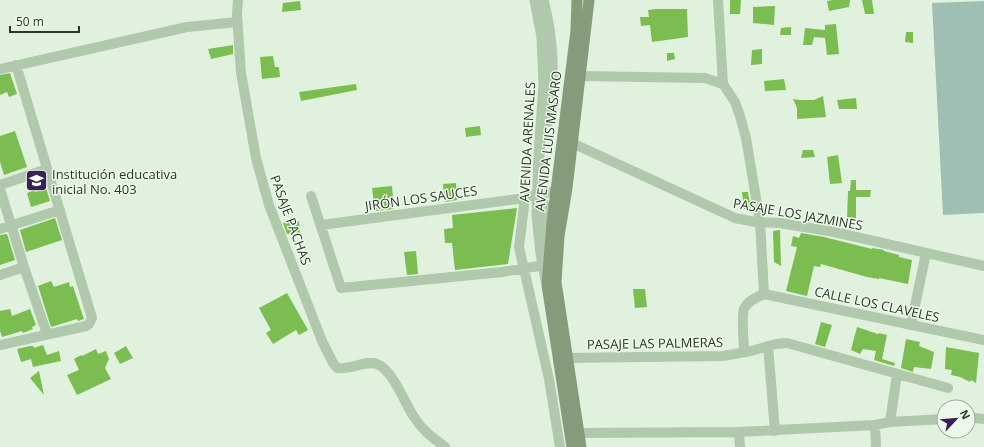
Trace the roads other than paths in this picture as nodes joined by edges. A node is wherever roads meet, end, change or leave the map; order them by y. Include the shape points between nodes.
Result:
1 (238, 0) edge
2 (535, 0) edge
3 (543, 0) edge
4 (577, 0) edge
5 (589, 0) edge
6 (718, 0) edge
7 (237, 22) junction
8 (16, 65) junction
9 (0, 69) edge
10 (580, 76) junction
11 (723, 84) junction
12 (572, 143) junction
13 (47, 169) junction
14 (0, 185) edge
15 (0, 189) edge
16 (562, 189) junction
17 (541, 193) junction
18 (312, 196) dead end
19 (525, 198) junction
20 (60, 210) junction
21 (760, 222) junction
22 (321, 225) junction
23 (11, 226) junction
24 (0, 229) edge
25 (550, 251) junction
26 (926, 253) junction
27 (548, 265) junction
28 (984, 266) edge
29 (24, 267) junction
30 (523, 269) junction
31 (0, 275) edge
32 (551, 284) junction
33 (764, 294) junction
34 (911, 325) junction
35 (47, 334) junction
36 (984, 340) edge
37 (0, 345) edge
38 (768, 346) junction
39 (744, 352) junction
40 (567, 358) junction
41 (897, 374) junction
42 (948, 388) dead end
43 (936, 419) edge
44 (890, 422) junction
45 (875, 425) junction
46 (775, 431) junction
47 (739, 432) junction
48 (579, 433) junction
49 (445, 447) edge
50 (560, 447) edge
51 (572, 447) edge
52 (581, 447) edge
53 (740, 447) edge
54 (876, 447) edge

1 - 7 street, PASAJE PACHAS
2 - 17 street, AVENIDA ARENALES via 542,37 544,84
3 - 17 street via 551,38 553,64
4 - 16 main road, AVENIDA LUIS MASARO
5 - 10 main road, AVENIDA LUIS MASARO
6 - 11 street
7 - 8 street via 187,27
7 - 49 street, PASAJE PACHAS via 240,73 256,158 269,205 322,341 337,368 345,369 371,363 385,369 413,417 425,432
8 - 9 street
8 - 13 street
10 - 11 street via 706,78
10 - 12 main road, AVENIDA LUIS MASARO
11 - 21 street via 735,102 746,138
12 - 16 main road, AVENIDA LUIS MASARO
12 - 21 street, PASAJE LOS JAZMINES via 735,218
13 - 14 street
13 - 20 street
15 - 23 street
16 - 17 street, AVENIDA ARENALES
16 - 25 main road, AVENIDA LUIS MASARO
16 - 32 main road via 559,236
17 - 19 street, JIRÓN LOS SAUCES
17 - 25 street
17 - 27 street, AVENIDA ARENALES via 537,215
18 - 22 street
19 - 22 street, JIRÓN LOS SAUCES
19 - 30 street via 519,247
20 - 23 street
20 - 35 street via 92,318 86,326
21 - 26 street, PASAJE LOS JAZMINES via 834,232
21 - 33 street
22 - 30 street via 341,288
23 - 24 street
23 - 29 street
25 - 27 main road, AVENIDA LUIS MASARO
26 - 28 street, PASAJE LOS JAZMINES
26 - 34 street
27 - 30 street
27 - 32 street, AVENIDA ARENALES
29 - 31 street
29 - 35 street
30 - 50 street via 549,379
32 - 40 main road
32 - 51 main road
33 - 34 street, CALLE LOS CLAVELES
33 - 39 street via 754,298 744,310
34 - 36 street, CALLE LOS CLAVELES
35 - 37 street
38 - 39 street, PASAJE LAS PALMERAS
38 - 41 street, PASAJE LAS PALMERAS via 787,343
38 - 46 street
39 - 40 street, PASAJE LAS PALMERAS via 723,356
40 - 48 main road
41 - 42 street, PASAJE LAS PALMERAS
41 - 44 street
43 - 44 street
44 - 45 street
45 - 46 street
45 - 54 street
46 - 47 street
47 - 48 street
47 - 53 street
48 - 52 main road

